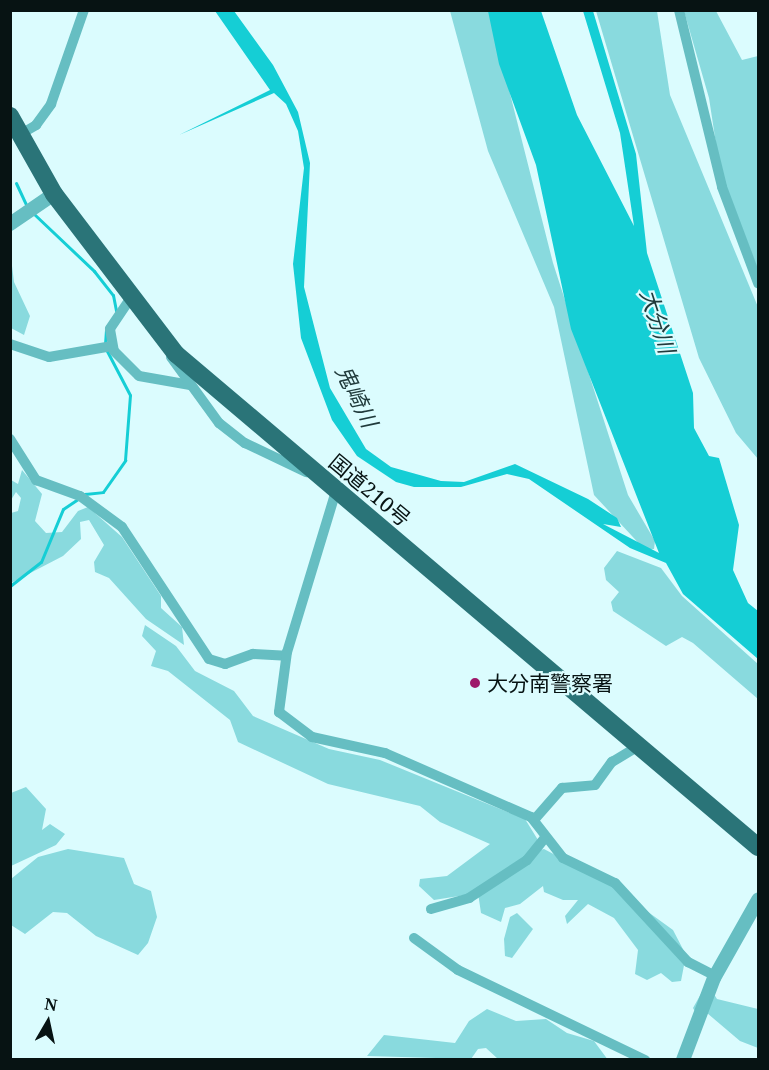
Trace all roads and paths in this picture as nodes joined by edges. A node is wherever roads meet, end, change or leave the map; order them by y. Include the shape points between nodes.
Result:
1 (84, 10) edge
2 (679, 10) edge
3 (10, 116) edge
4 (19, 135) junction
5 (54, 194) junction
6 (10, 224) edge
7 (759, 283) edge
8 (130, 299) junction
9 (144, 317) junction
10 (10, 345) edge
11 (112, 346) junction
12 (190, 385) junction
13 (10, 439) edge
14 (330, 485) junction
15 (286, 656) junction
16 (639, 746) junction
17 (534, 820) junction
18 (544, 839) junction
19 (759, 847) edge
20 (759, 900) edge
21 (431, 909) dead end
22 (414, 938) dead end
23 (715, 976) junction
24 (645, 1059) edge
25 (683, 1059) edge

1 - 4 street via 51,104 36,125
2 - 7 street via 722,187
3 - 4 highway, 国道210号
4 - 5 highway, 国道210号
5 - 6 street
5 - 8 highway, 国道210号
8 - 9 highway, 国道210号
8 - 11 street via 110,329
9 - 12 street
9 - 14 highway, 国道210号 via 194,370
10 - 11 street via 49,357
11 - 12 street via 139,376
12 - 14 street via 213,418 238,439
13 - 15 street via 36,480 88,500 122,527 208,659 225,664 253,654
14 - 15 street
14 - 16 highway, 国道210号
15 - 17 street via 278,710 304,732 335,744 386,753
16 - 17 street via 612,762 595,785 562,788
16 - 19 highway, 国道210号
17 - 18 street
18 - 21 street via 515,869 469,898
18 - 23 street via 568,862 615,883 688,962
20 - 23 street
22 - 24 street via 458,970
23 - 25 street

